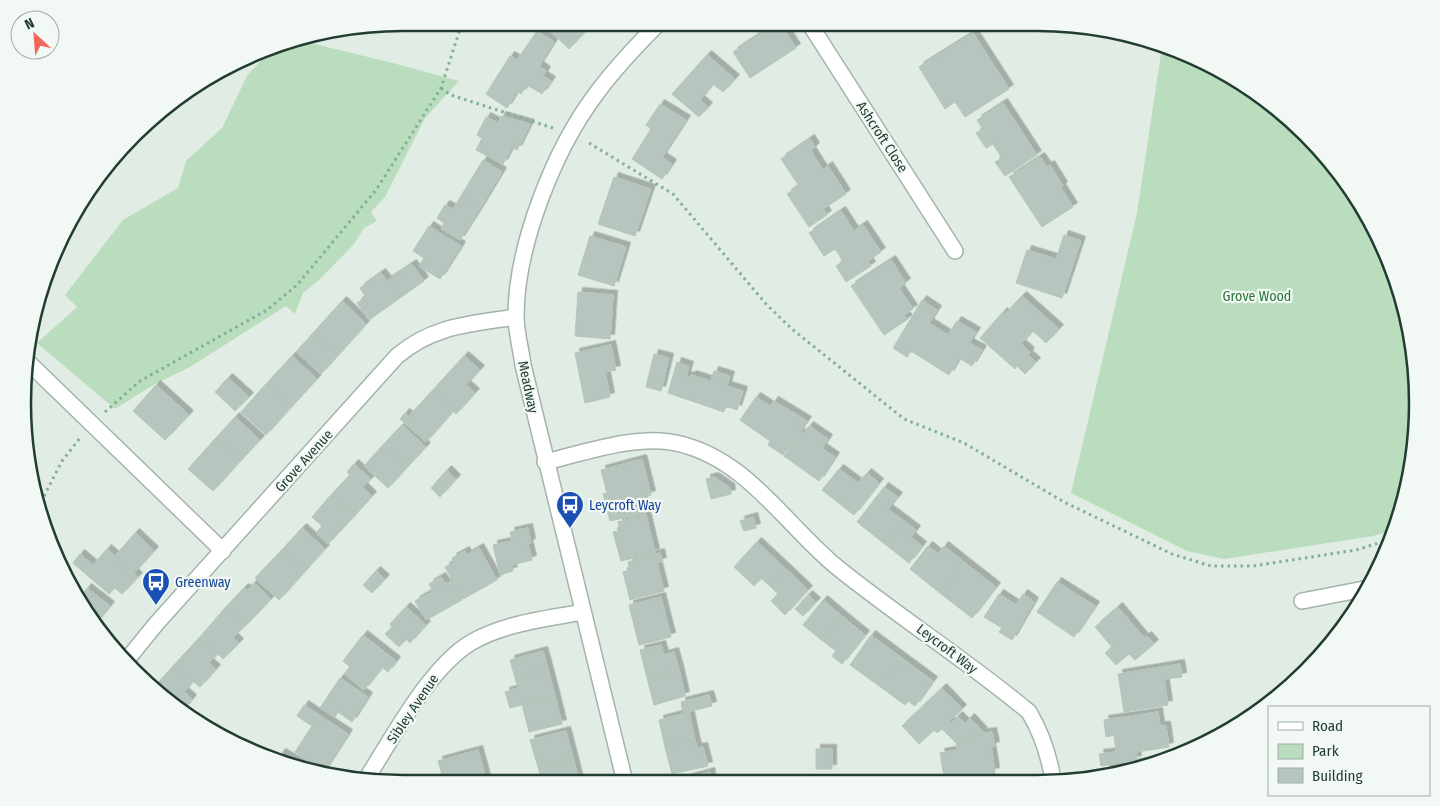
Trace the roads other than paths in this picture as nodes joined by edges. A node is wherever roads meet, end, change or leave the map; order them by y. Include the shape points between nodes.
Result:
1 (651, 31) edge
2 (814, 31) edge
3 (955, 251) dead end
4 (516, 317) junction
5 (33, 367) edge
6 (546, 462) junction
7 (223, 551) junction
8 (1358, 590) edge
9 (1302, 601) dead end
10 (583, 612) junction
11 (131, 655) edge
12 (370, 773) edge
13 (1052, 774) edge
14 (622, 775) edge

1 - 4 street, Meadway via 595,95 554,167 520,268
2 - 3 street, Ashcroft Close
4 - 6 street, Meadway via 523,365
4 - 7 street, Grove Avenue via 449,328 430,333 413,343 397,356
5 - 7 street
6 - 10 street, Meadway
6 - 13 street, Leycroft Way via 656,440 675,442 721,459 837,567 1029,712 1040,731
7 - 11 street, Grove Avenue
8 - 9 street
10 - 12 street, Sibley Avenue via 492,632 456,653 435,675
10 - 14 street, Meadway

